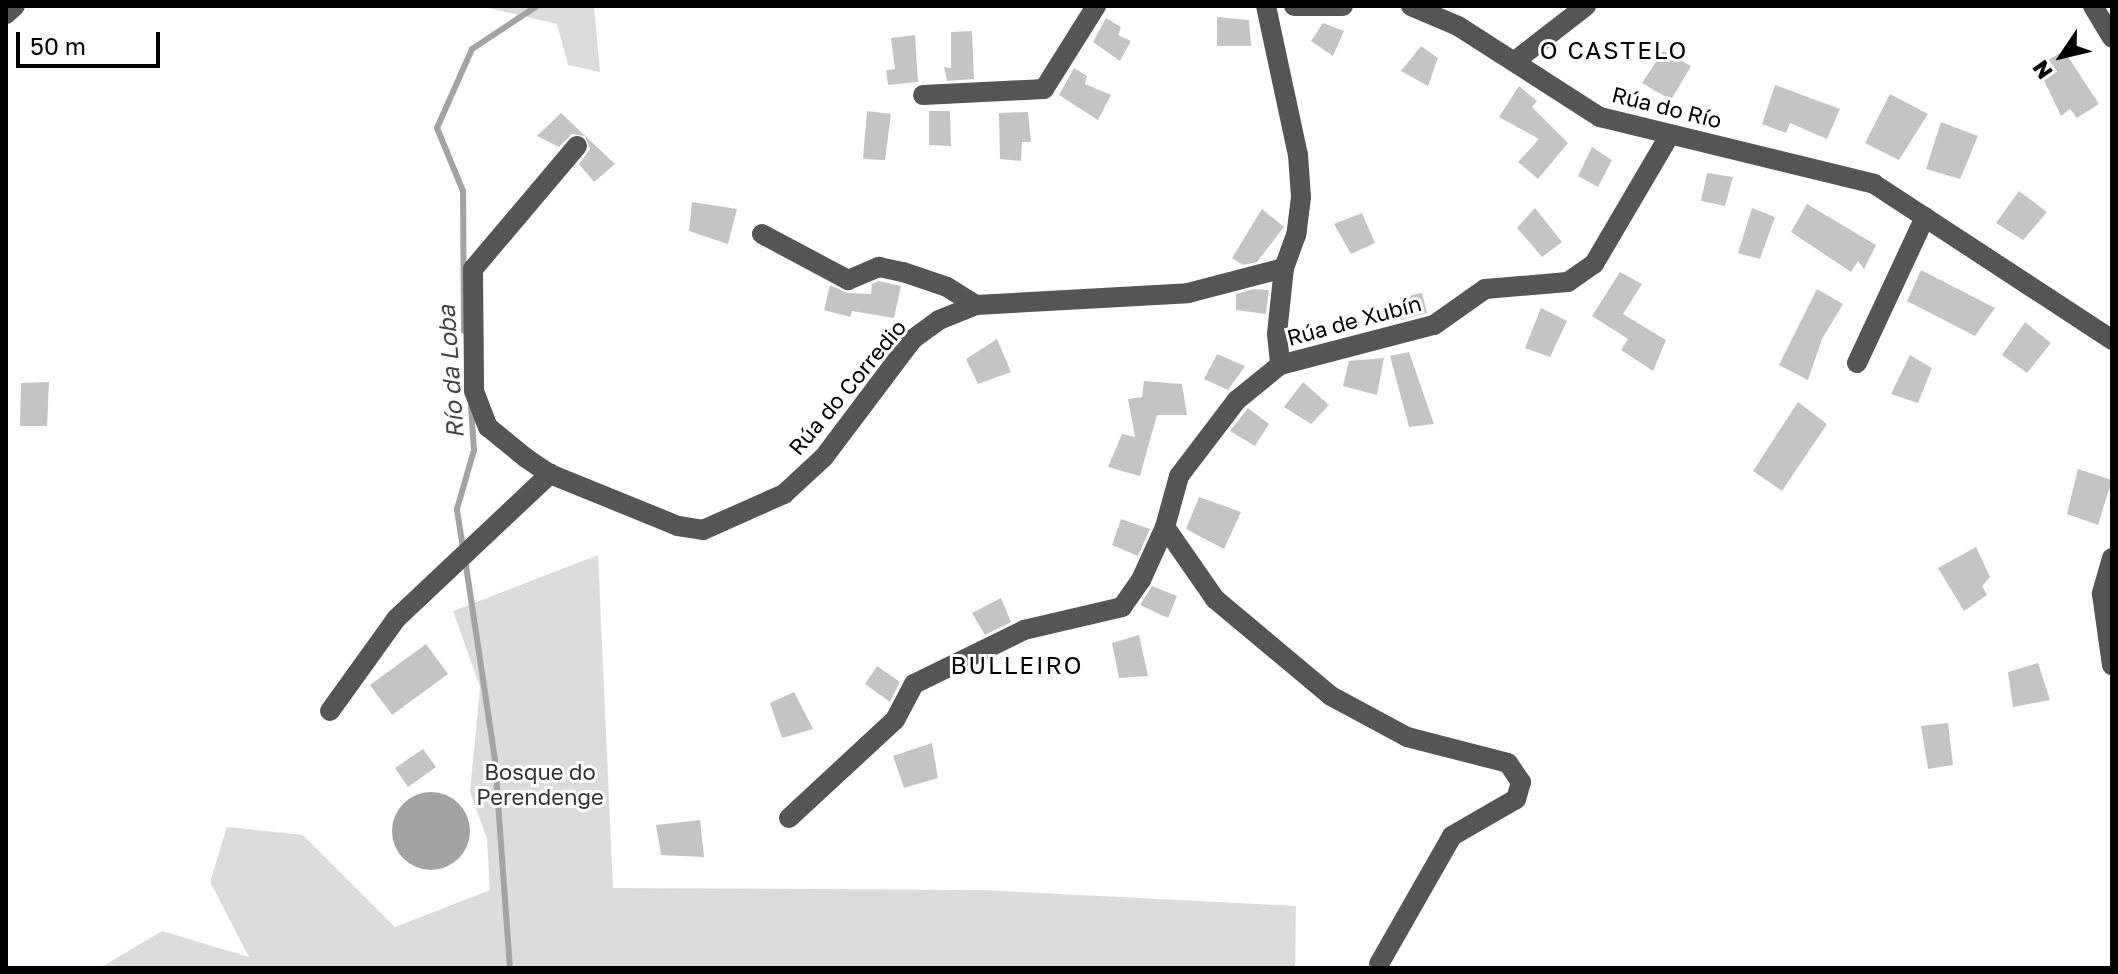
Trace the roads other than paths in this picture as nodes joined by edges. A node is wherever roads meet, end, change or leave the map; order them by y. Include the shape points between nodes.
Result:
1 (15, 6) edge
2 (1096, 6) edge
3 (1266, 6) edge
4 (1294, 6) edge
5 (1343, 6) edge
6 (1411, 6) edge
7 (1586, 6) edge
8 (2093, 6) edge
9 (6, 14) edge
10 (2112, 38) edge
11 (1515, 61) junction
12 (923, 95) dead end
13 (1669, 136) junction
14 (577, 146) dead end
15 (1925, 217) junction
16 (762, 234) dead end
17 (1284, 268) junction
18 (976, 305) junction
19 (2112, 340) edge
20 (1857, 363) dead end
21 (1280, 365) junction
22 (550, 474) junction
23 (1165, 527) junction
24 (2112, 558) edge
25 (2112, 665) edge
26 (330, 711) dead end
27 (789, 818) dead end
28 (1379, 964) dead end

1 - 9 street
2 - 12 street via 1044,89
3 - 17 street, Rúa de Xubín via 1298,155 1301,197
4 - 5 street
6 - 11 street, Rúa do Río via 1458,26
7 - 11 street
8 - 10 street
11 - 13 street, Rúa do Río via 1600,117
13 - 15 street, Rúa do Río via 1874,184
13 - 21 street, Rúa de Xubín via 1594,264 1568,282 1485,289 1434,325
14 - 22 street, Rúa do Corredio via 473,269 474,391 488,427
15 - 19 street, Rúa do Río
15 - 20 street
16 - 18 street via 848,280 879,267 947,287
17 - 18 street, Rúa do Corredio via 1188,293
17 - 21 street, Rúa de Xubín via 1277,334
18 - 22 street, Rúa do Corredio via 939,320 913,339 824,457 784,494 743,515 703,530 678,526
21 - 23 street via 1237,400 1179,476
22 - 26 street via 396,619
23 - 27 street via 1122,607 1024,630 914,684 895,720
23 - 28 street via 1215,599 1331,696 1407,737 1508,763 1521,782 1516,799 1452,836
24 - 25 street via 2102,594

